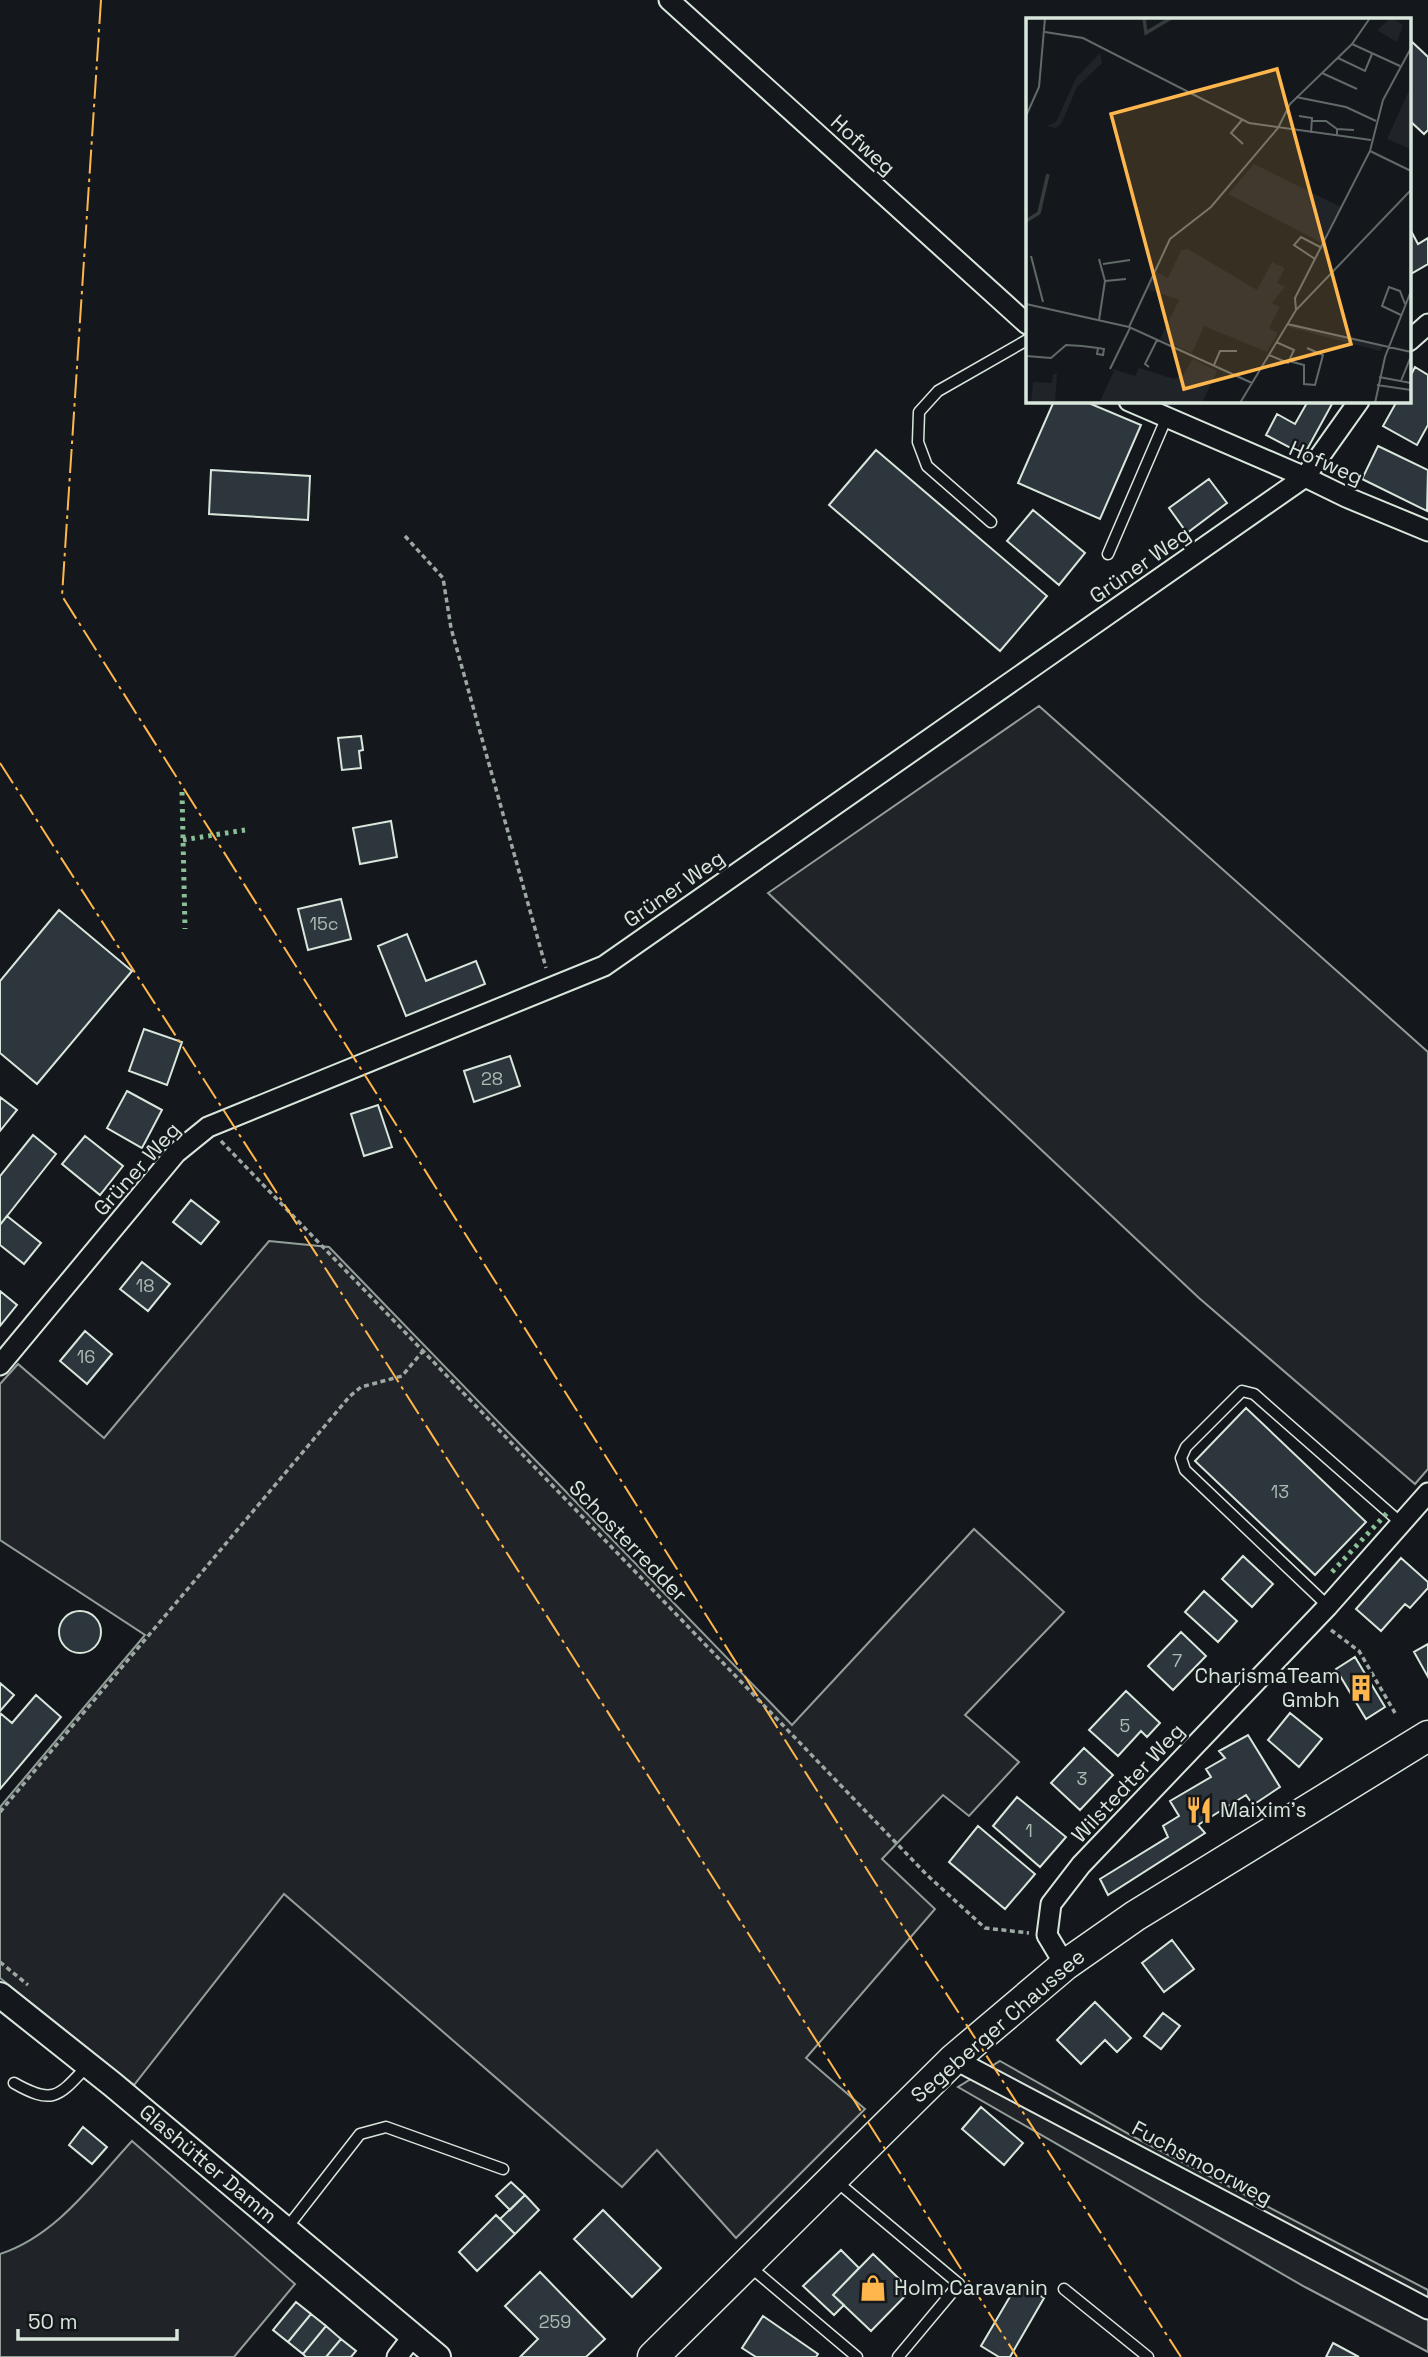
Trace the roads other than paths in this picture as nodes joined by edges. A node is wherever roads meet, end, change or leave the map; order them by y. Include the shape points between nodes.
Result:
1 (668, 0) edge
2 (1026, 323) edge
3 (1428, 324) edge
4 (1410, 340) edge
5 (1026, 341) edge
6 (1131, 402) edge
7 (1358, 402) edge
8 (1166, 419) junction
9 (1305, 477) junction
10 (990, 522) dead end
11 (1428, 531) edge
12 (1108, 554) dead end
13 (0, 1365) edge
14 (1428, 1493) edge
15 (1401, 1523) junction
16 (1321, 1612) junction
17 (1428, 1736) edge
18 (1065, 1965) junction
19 (0, 1995) edge
20 (954, 2059) junction
21 (88, 2065) junction
22 (14, 2083) dead end
23 (503, 2169) dead end
24 (833, 2178) junction
25 (286, 2230) junction
26 (746, 2264) junction
27 (1064, 2289) dead end
28 (1428, 2309) edge
29 (413, 2336) junction
30 (397, 2357) edge
31 (438, 2357) edge
32 (653, 2357) edge
33 (857, 2357) edge
34 (898, 2357) edge
35 (1148, 2357) edge

1 - 2 street, Hofweg
3 - 4 street
5 - 10 lane via 938,391 919,412 918,442 927,466
6 - 8 street, Hofweg
7 - 9 street, Grüner Weg
8 - 9 street, Hofweg
8 - 12 lane
9 - 11 street, Hofweg
9 - 13 street, Grüner Weg via 604,966 208,1127 176,1153
14 - 15 street, Wilstedter Weg
15 - 16 street, Wilstedter Weg
15 - 16 lane via 1254,1394 1242,1391 1186,1447 1181,1458 1185,1470
16 - 18 street, Wilstedter Weg via 1081,1866 1051,1904 1047,1935
17 - 18 main road, Segeberger Chaussee via 1135,1916
18 - 20 main road, Segeberger Chaussee
19 - 21 street, Glashütter Damm
20 - 24 main road, Segeberger Chaussee
20 - 28 street, Fuchsmoorweg
21 - 22 lane via 58,2095 31,2093
21 - 25 street, Glashütter Damm
23 - 25 lane via 386,2127 360,2134
24 - 26 main road, Segeberger Chaussee
24 - 34 lane via 960,2284
25 - 29 street, Glashütter Damm
26 - 32 main road, Segeberger Chaussee
26 - 33 lane
27 - 35 lane
29 - 30 street
29 - 31 street, Glashütter Damm

